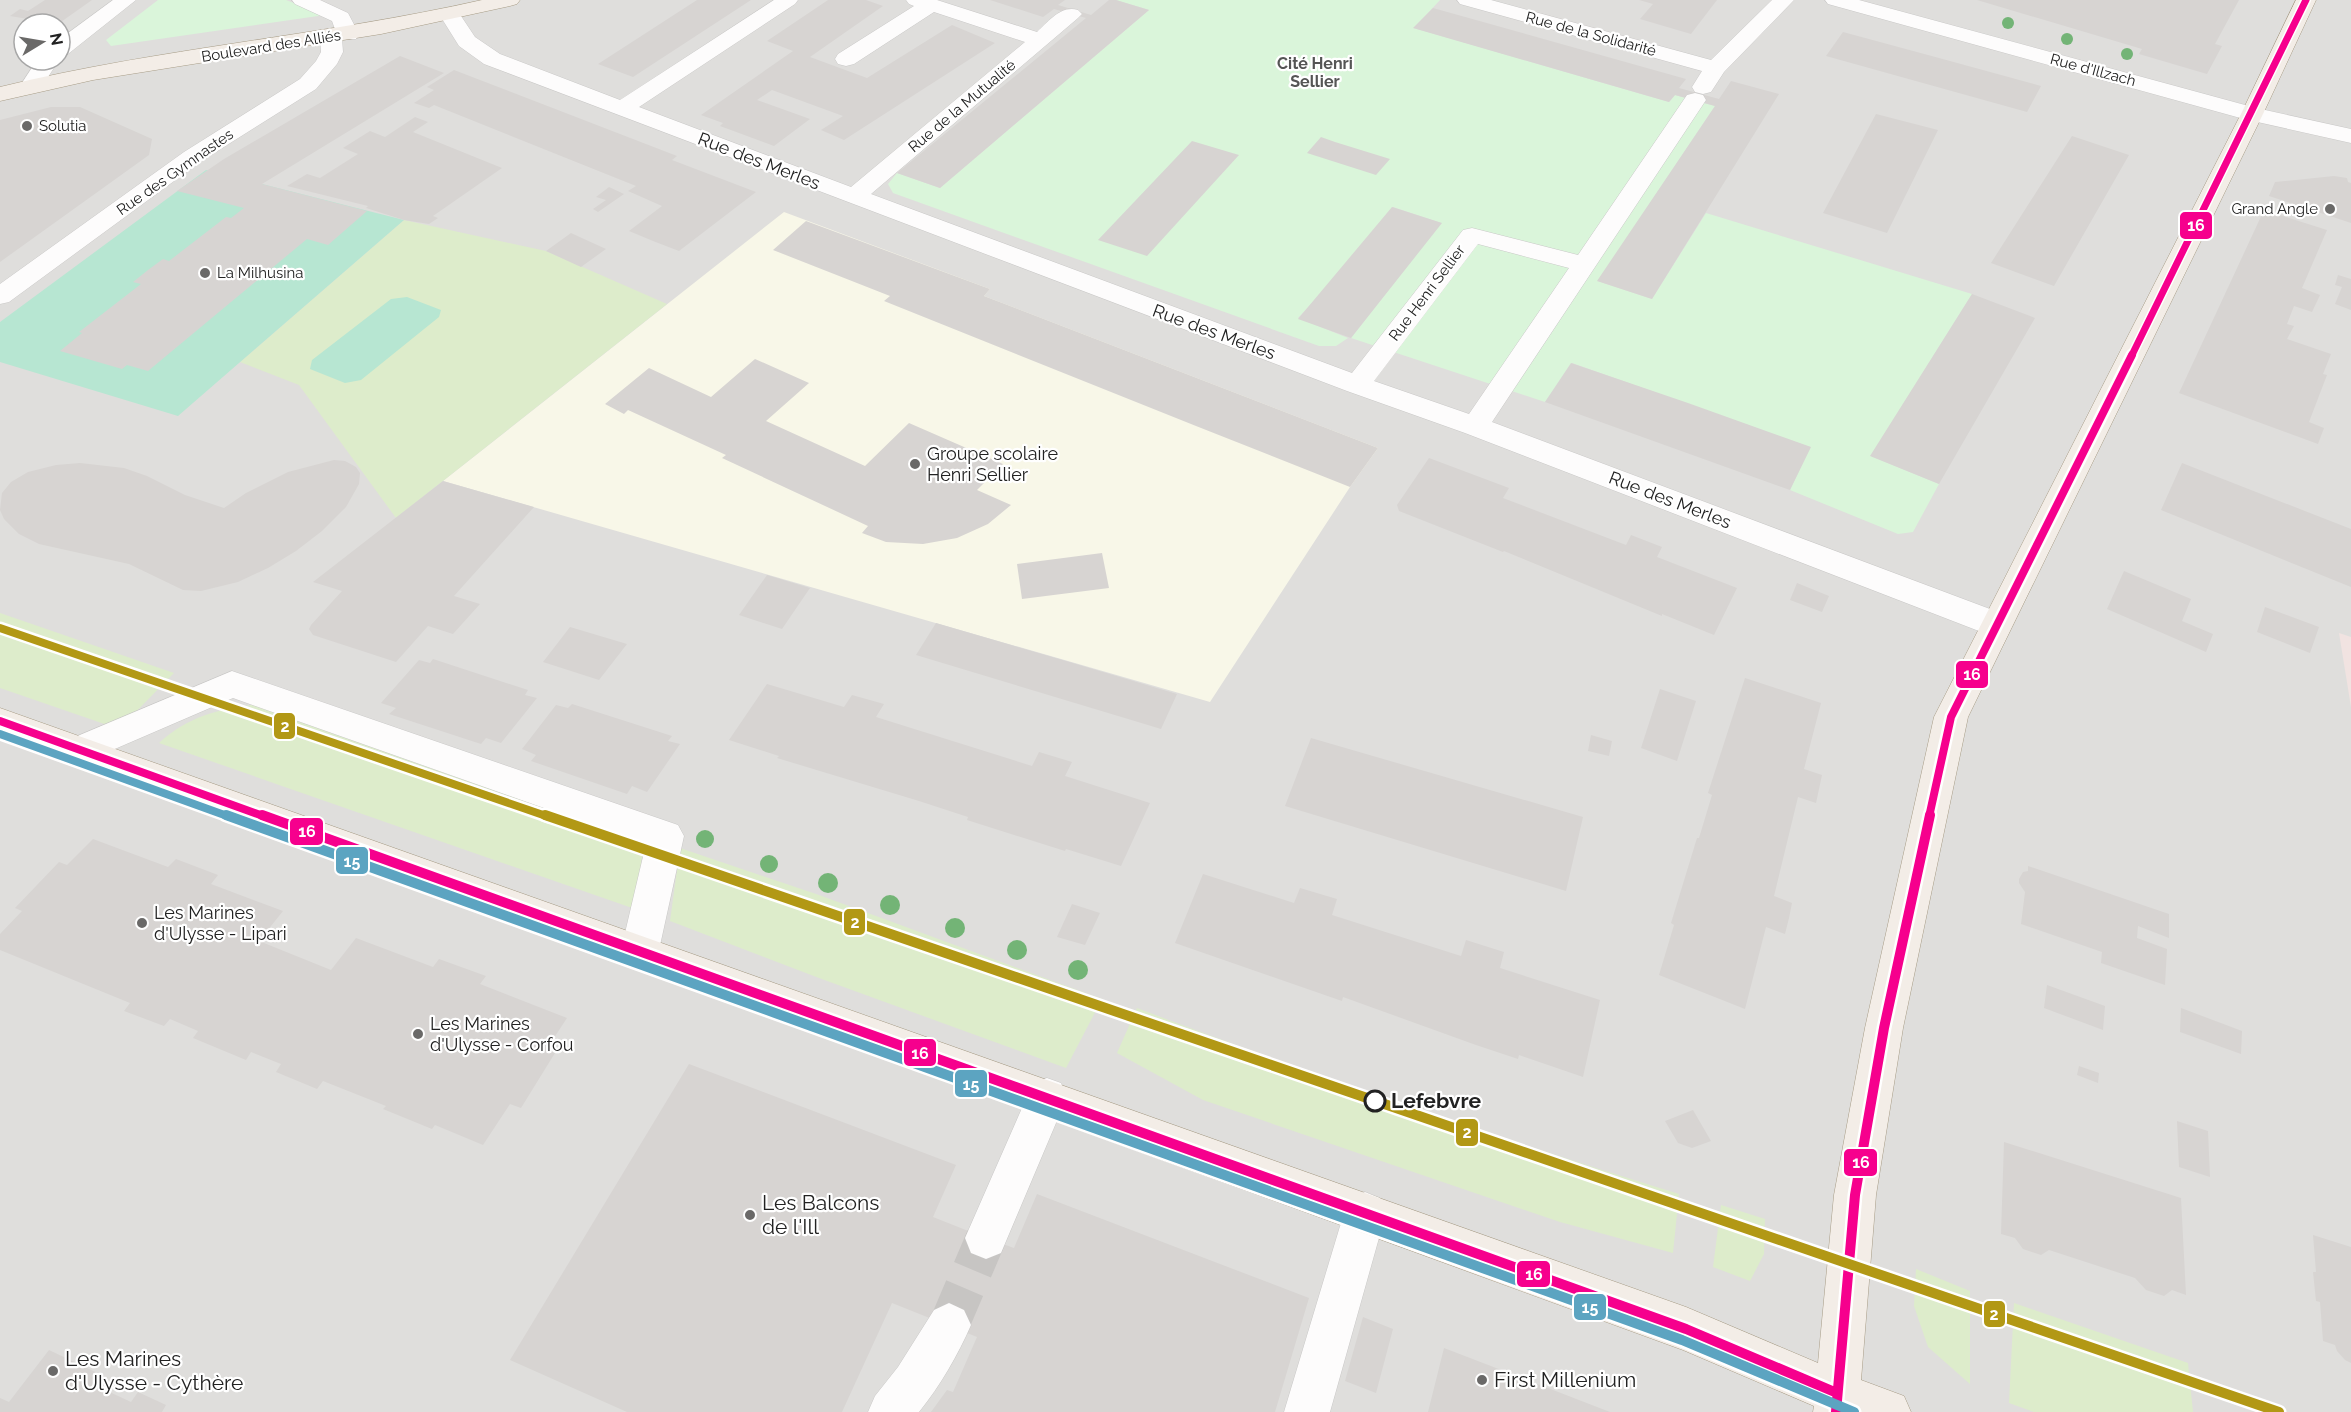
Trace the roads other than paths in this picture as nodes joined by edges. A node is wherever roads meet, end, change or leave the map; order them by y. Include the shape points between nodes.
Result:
1 (126, 0) edge
2 (302, 0) edge
3 (510, 0) edge
4 (788, 0) edge
5 (1467, 0) edge
6 (1784, 0) edge
7 (1835, 0) edge
8 (2306, 0) edge
9 (923, 2) edge
10 (1078, 8) edge
11 (450, 14) junction
12 (339, 35) junction
13 (72, 40) edge
14 (1041, 40) junction
15 (846, 59) dead end
16 (1715, 68) junction
17 (40, 72) edge
18 (31, 86) junction
19 (0, 94) edge
20 (621, 109) junction
21 (2252, 114) junction
22 (2351, 136) edge
23 (853, 197) junction
24 (1584, 264) junction
25 (0, 296) edge
26 (1357, 385) junction
27 (1475, 426) junction
28 (1995, 624) junction
29 (0, 721) edge
30 (80, 750) junction
31 (640, 950) junction
32 (1047, 1097) junction
33 (1365, 1213) junction
34 (986, 1238) tunnel mouth
35 (949, 1325) tunnel mouth
36 (1837, 1403) edge
37 (891, 1412) edge
38 (1307, 1412) edge
39 (1888, 1412) edge

1 - 13 street
2 - 12 street via 341,17
3 - 11 main road, Boulevard des Alliés
4 - 20 street
5 - 16 street, Rue de la Solidarité
6 - 16 street
7 - 21 street, Rue d'Illzach
8 - 21 main road
9 - 14 street
9 - 15 street
10 - 14 street, Rue de la Mutualité
11 - 12 main road, Boulevard des Alliés
11 - 20 street, Rue des Merles via 467,40 492,59
12 - 18 main road, Boulevard des Alliés
12 - 25 street, Rue des Gymnastes via 326,64 308,84 192,157
14 - 23 street, Rue de la Mutualité
16 - 24 street
17 - 18 street
18 - 19 main road, Boulevard des Alliés
20 - 23 street, Rue des Merles
21 - 22 street, Rue d'Illzach
21 - 28 main road
23 - 26 street, Rue des Merles
24 - 26 street, Rue Henri Sellier via 1472,235
24 - 27 street
26 - 27 street, Rue des Merles
27 - 28 street, Rue des Merles
28 - 36 main road via 1951,717 1884,1028 1855,1195
29 - 30 main road
30 - 31 main road
30 - 31 street via 232,684 666,836
31 - 32 main road
32 - 33 main road
32 - 34 street
33 - 36 main road via 1686,1329
33 - 38 street
35 - 37 street via 914,1383
36 - 39 main road

